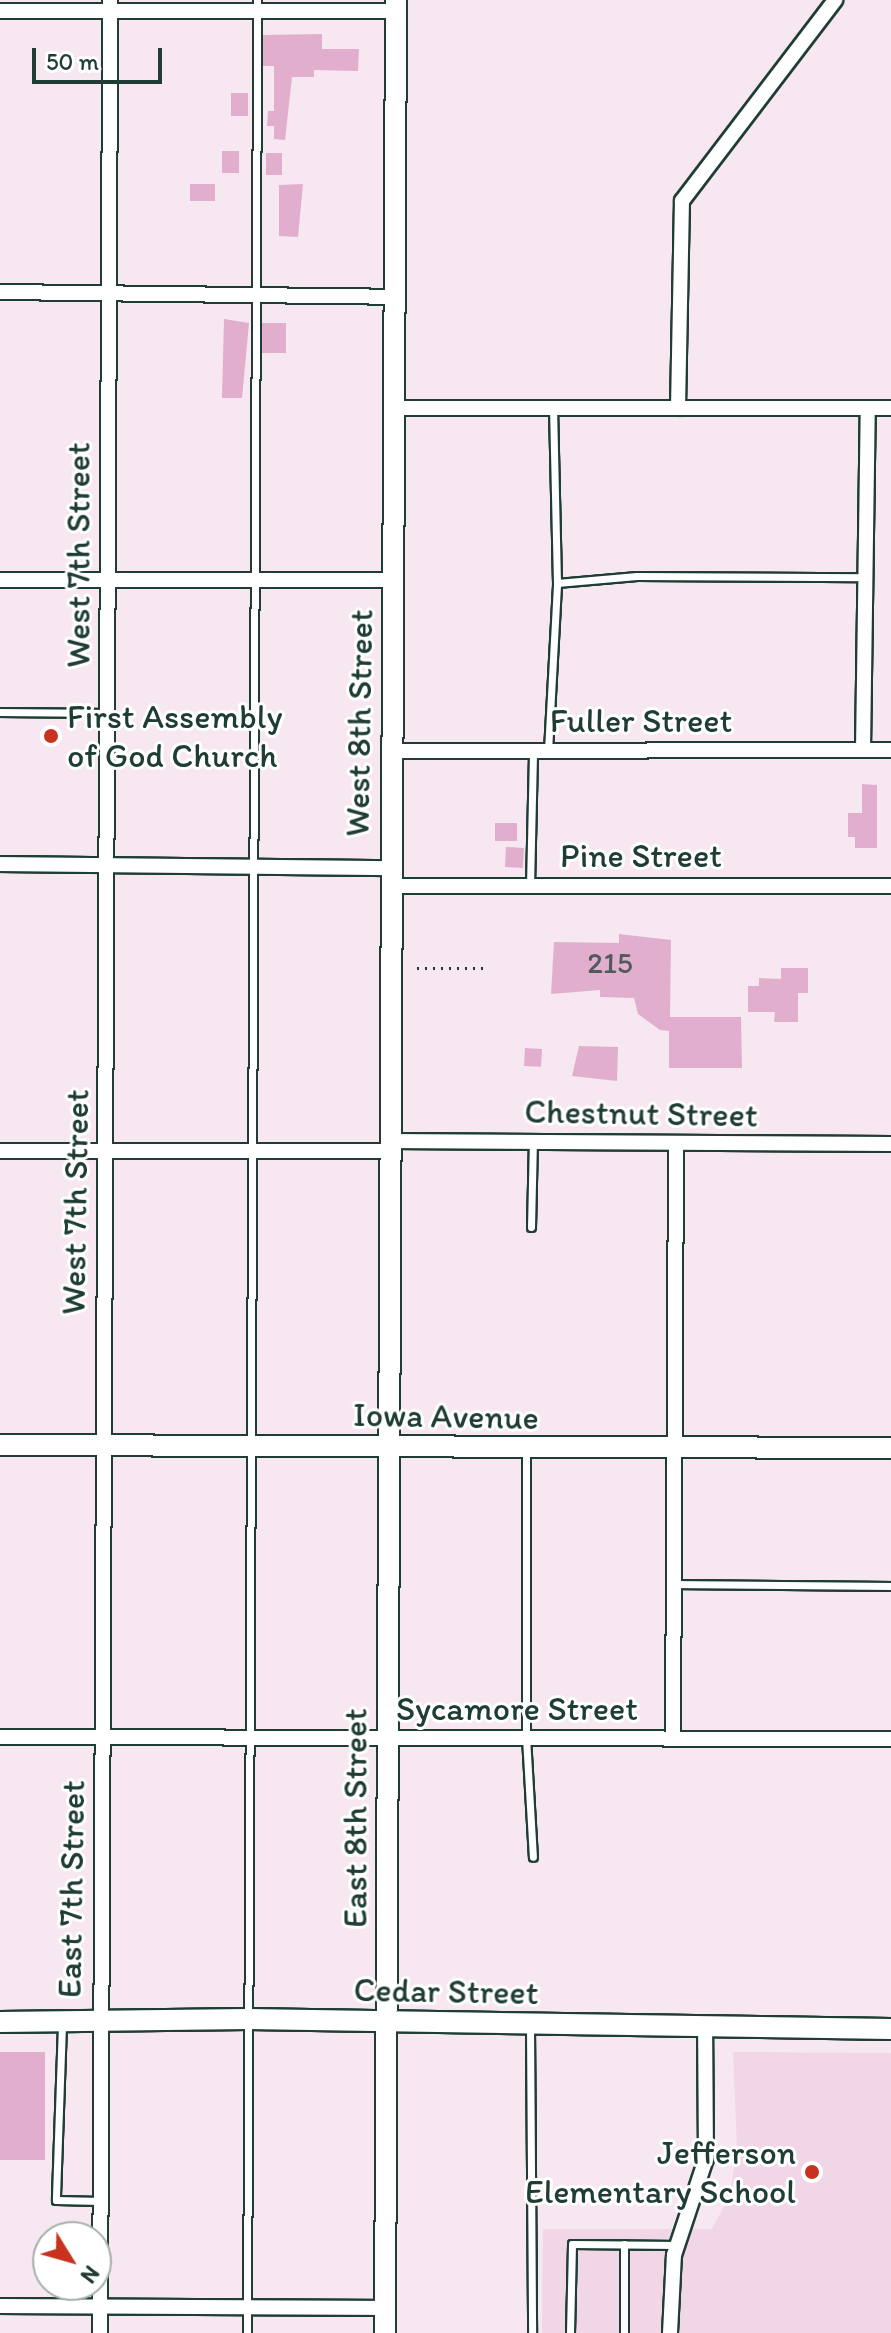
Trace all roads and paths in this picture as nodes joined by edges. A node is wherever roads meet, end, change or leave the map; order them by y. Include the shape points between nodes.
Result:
1 (835, 0) edge
2 (256, 6) edge
3 (396, 6) edge
4 (110, 7) edge
5 (0, 11) edge
6 (0, 292) edge
7 (110, 294) junction
8 (255, 295) junction
9 (394, 297) junction
10 (553, 406) junction
11 (394, 408) junction
12 (678, 408) junction
13 (868, 408) junction
14 (891, 408) edge
15 (866, 577) junction
16 (0, 580) edge
17 (392, 580) junction
18 (108, 581) junction
19 (252, 582) junction
20 (557, 583) junction
21 (0, 712) edge
22 (109, 713) junction
23 (533, 750) junction
24 (863, 750) junction
25 (891, 750) edge
26 (391, 751) junction
27 (548, 751) junction
28 (0, 864) edge
29 (107, 865) junction
30 (255, 866) junction
31 (390, 877) junction
32 (530, 886) junction
33 (891, 886) edge
34 (417, 968) dead end
35 (487, 968) dead end
36 (533, 1141) junction
37 (676, 1144) junction
38 (891, 1144) edge
39 (390, 1146) junction
40 (0, 1151) edge
41 (105, 1151) junction
42 (254, 1152) junction
43 (531, 1227) dead end
44 (0, 1445) edge
45 (104, 1445) junction
46 (247, 1447) junction
47 (388, 1447) junction
48 (671, 1447) junction
49 (891, 1448) edge
50 (526, 1451) junction
51 (672, 1583) junction
52 (891, 1586) edge
53 (248, 1736) junction
54 (0, 1737) edge
55 (103, 1737) junction
56 (526, 1737) junction
57 (387, 1739) junction
58 (673, 1739) junction
59 (891, 1739) edge
60 (533, 1857) dead end
61 (248, 2019) junction
62 (62, 2021) junction
63 (100, 2021) junction
64 (0, 2022) edge
65 (386, 2022) junction
66 (530, 2025) junction
67 (705, 2027) junction
68 (891, 2029) edge
69 (101, 2201) junction
70 (624, 2244) junction
71 (678, 2245) junction
72 (0, 2306) edge
73 (100, 2307) junction
74 (247, 2307) junction
75 (386, 2308) junction
76 (100, 2333) edge
77 (247, 2333) edge
78 (385, 2333) edge
79 (532, 2333) edge
80 (570, 2333) edge
81 (624, 2333) edge
82 (670, 2333) edge

1 - 12 street via 682,201
2 - 3 street
2 - 4 street
2 - 8 lane
3 - 9 main road, West 8th Street
4 - 5 street
4 - 7 street, West 7th Street
6 - 7 street
7 - 8 street
7 - 18 street, West 7th Street
8 - 9 street
8 - 19 lane
9 - 11 main road, West 8th Street
10 - 11 street
10 - 12 street
10 - 20 lane
11 - 17 main road, West 8th Street
12 - 13 street
13 - 14 street
13 - 15 street
15 - 20 lane via 637,576
15 - 24 street
16 - 18 street
17 - 19 street
17 - 26 main road, West 8th Street
18 - 19 street
18 - 22 street, West 7th Street
19 - 30 lane
20 - 27 lane
21 - 22 lane
22 - 29 street, West 7th Street
23 - 26 street, Fuller Street
23 - 27 street, Fuller Street
23 - 32 lane
24 - 25 street, Fuller Street
24 - 27 street, Fuller Street
26 - 31 main road, West 8th Street
28 - 29 street, Pine Street
29 - 30 street, Pine Street
29 - 41 street, West 7th Street
30 - 31 street, Pine Street
30 - 42 lane
31 - 32 street, Pine Street
31 - 39 main road, West 8th Street
32 - 33 street, Pine Street
34 - 35 path
36 - 37 street, Chestnut Street
36 - 39 street, Chestnut Street
36 - 43 lane
37 - 38 street, Chestnut Street
37 - 48 street
39 - 42 street, Chestnut Street
39 - 47 main road, West 8th Street
40 - 41 street, Chestnut Street
41 - 42 street, Chestnut Street
41 - 45 street, West 7th Street
42 - 46 lane
44 - 45 main road, Iowa Avenue
45 - 46 main road, Iowa Avenue
45 - 55 street, East 7th Street
46 - 47 main road, Iowa Avenue
46 - 53 lane
47 - 50 main road, Iowa Avenue
47 - 57 main road, East 8th Street
48 - 49 main road, Iowa Avenue
48 - 50 main road, Iowa Avenue
48 - 51 street
50 - 56 lane
51 - 52 lane
51 - 58 street
53 - 55 street, Sycamore Street
53 - 57 street, Sycamore Street
53 - 61 lane
54 - 55 street, Sycamore Street
55 - 63 street, East 7th Street
56 - 57 street, Sycamore Street
56 - 58 street, Sycamore Street
56 - 60 lane
57 - 65 main road, East 8th Street
58 - 59 street, Sycamore Street
61 - 63 main road, Cedar Street
61 - 65 main road, Cedar Street
61 - 74 lane
62 - 63 main road, Cedar Street
62 - 64 main road, Cedar Street
62 - 69 lane via 56,2200
63 - 69 street, East 7th Street
65 - 66 main road, Cedar Street
65 - 75 main road, East 8th Street
66 - 67 main road, Cedar Street
66 - 79 lane
67 - 68 main road, Cedar Street
67 - 71 street via 706,2159
69 - 73 street, East 7th Street
70 - 71 lane
70 - 80 lane via 572,2244
70 - 81 lane
71 - 82 street via 671,2269
72 - 73 street
73 - 74 street
73 - 76 street, East 7th Street
74 - 75 street
74 - 77 lane
75 - 78 main road, East 8th Street

